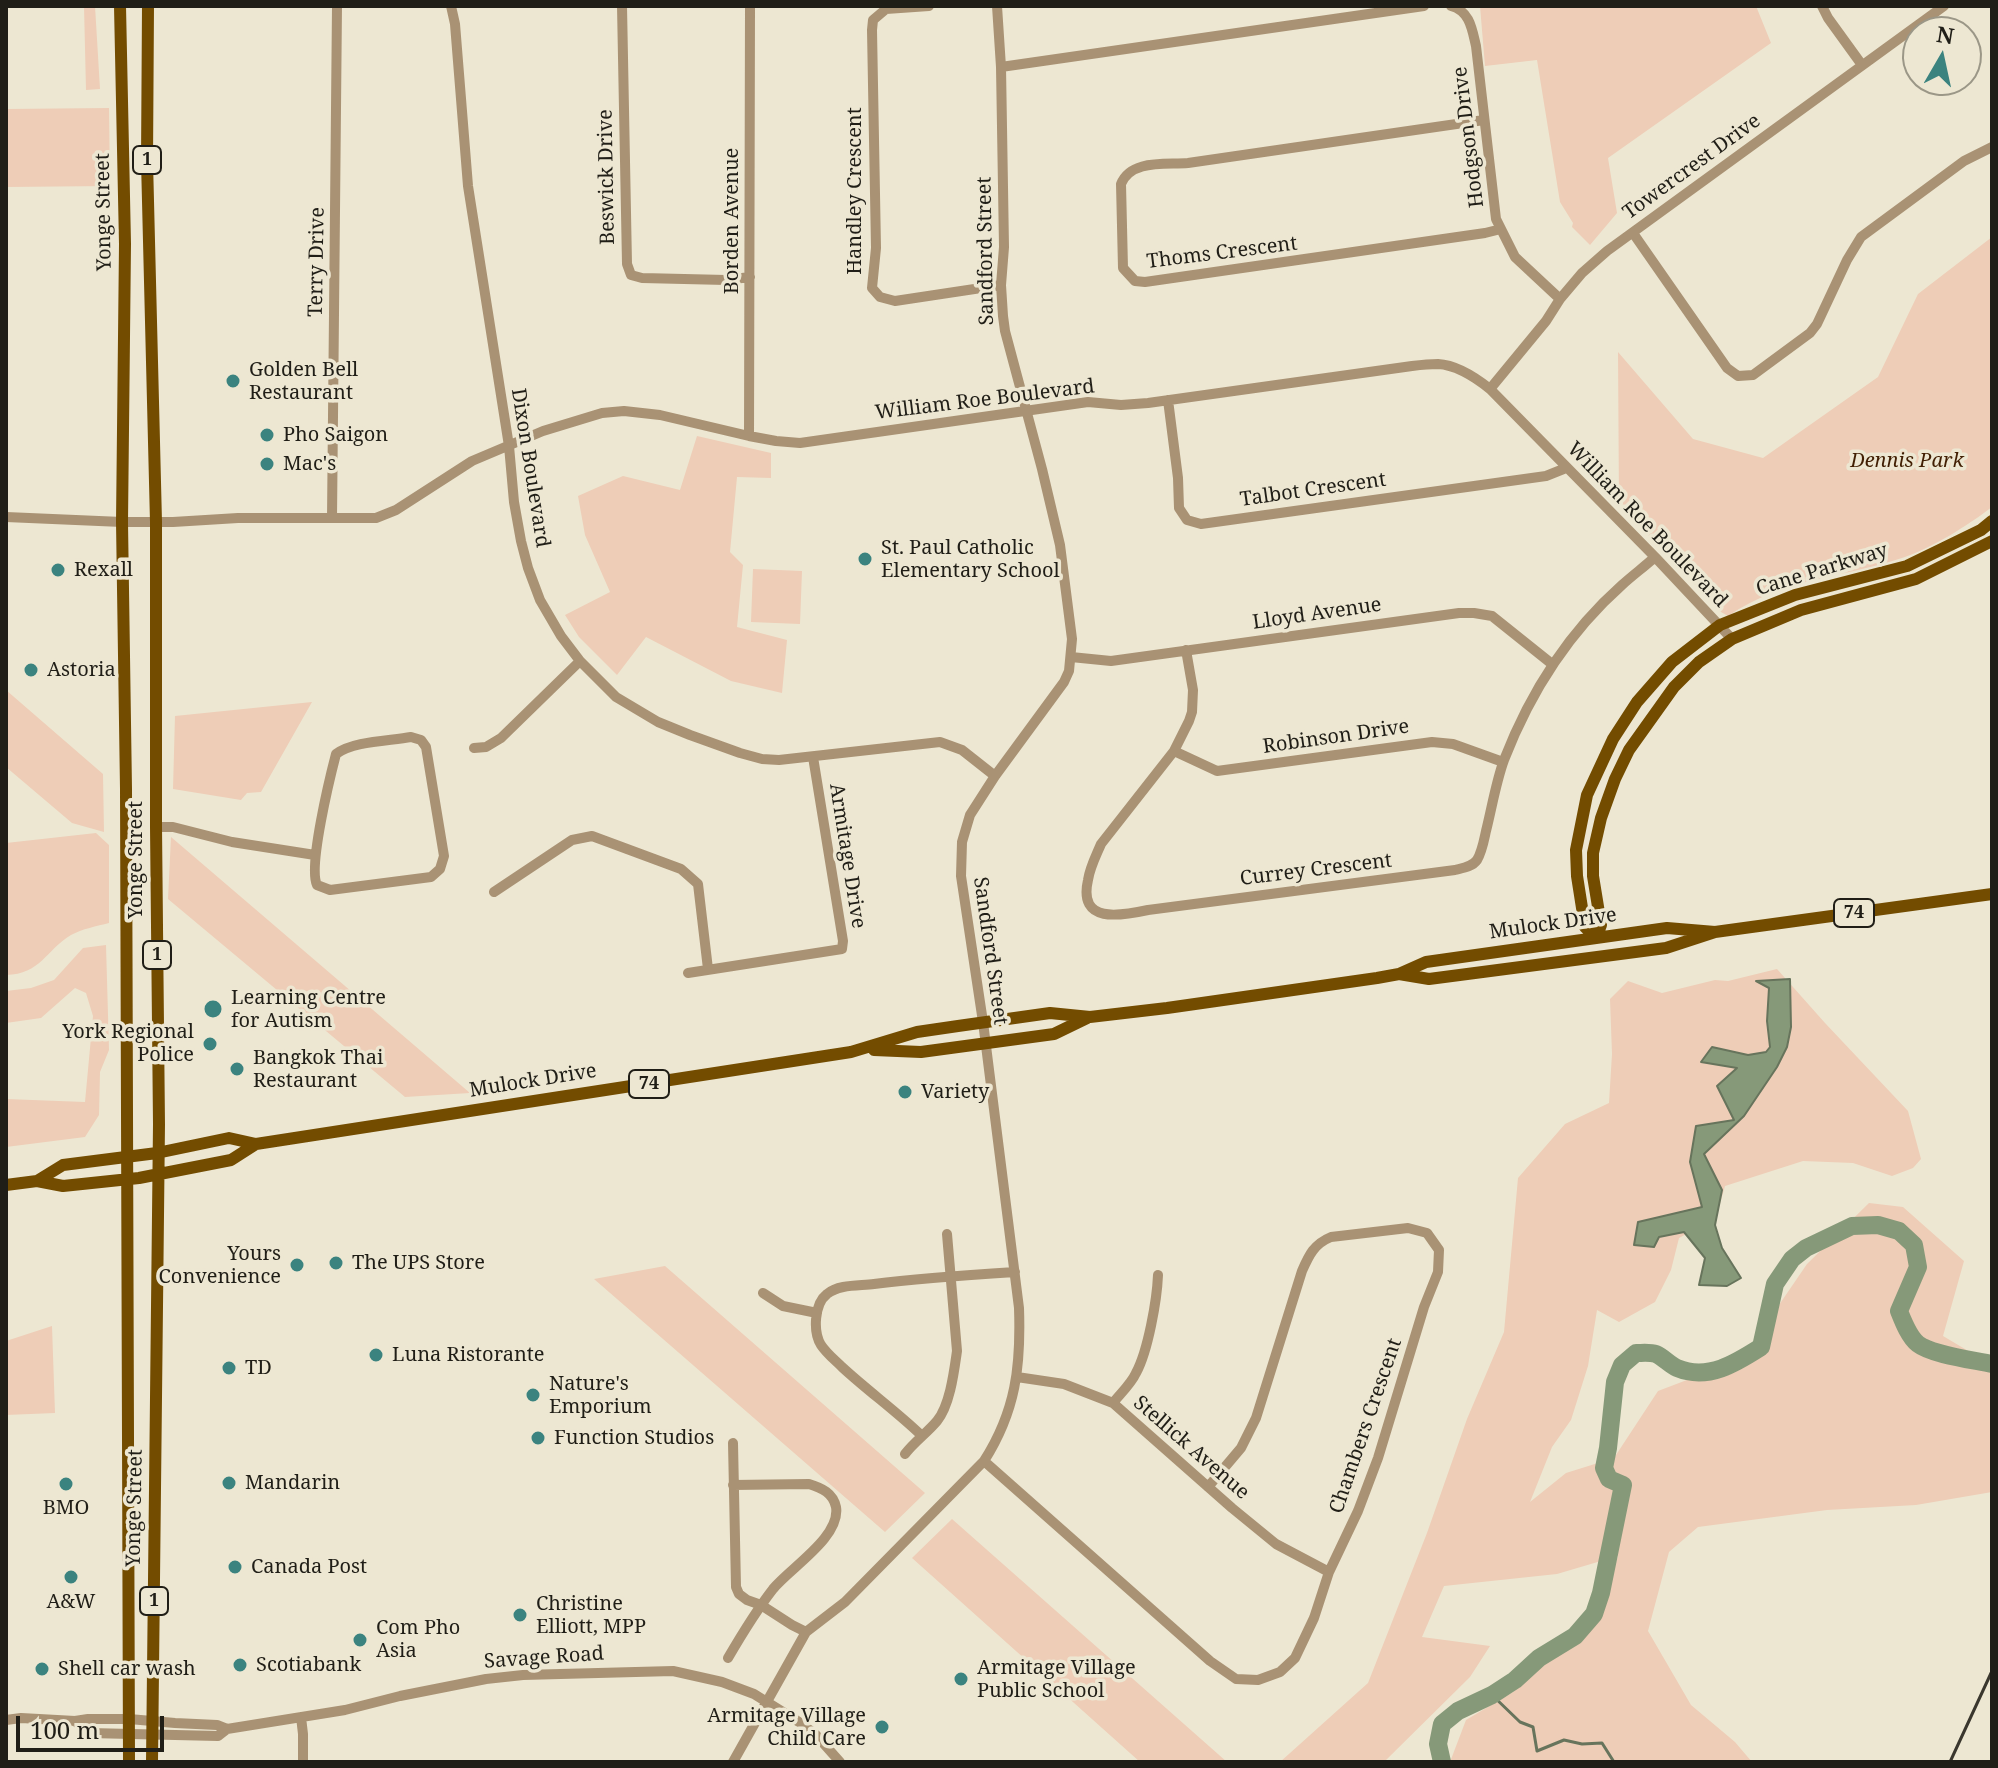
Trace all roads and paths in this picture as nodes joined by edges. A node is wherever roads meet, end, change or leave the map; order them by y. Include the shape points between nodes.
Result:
1 (120, 6) edge
2 (148, 6) edge
3 (337, 6) edge
4 (451, 6) edge
5 (622, 6) edge
6 (750, 6) edge
7 (929, 6) edge
8 (997, 6) edge
9 (1424, 6) edge
10 (1451, 6) edge
11 (1822, 6) edge
12 (1944, 6) edge
13 (1862, 65) junction
14 (1001, 67) junction
15 (1484, 120) junction
16 (1992, 147) edge
17 (1501, 229) junction
18 (1633, 233) junction
19 (750, 277) junction
20 (1001, 285) junction
21 (1560, 299) junction
22 (1490, 389) junction
23 (1168, 400) junction
24 (1025, 411) junction
25 (749, 436) junction
26 (509, 446) junction
27 (1566, 468) junction
28 (6, 517) edge
29 (332, 518) junction
30 (1992, 521) edge
31 (122, 522) junction
32 (156, 522) junction
33 (1992, 541) edge
34 (1655, 557) junction
35 (1720, 625) junction
36 (1732, 639) junction
37 (1186, 650) junction
38 (1071, 657) junction
39 (580, 661) junction
40 (1552, 664) junction
41 (1637, 702) junction
42 (1655, 714) junction
43 (474, 748) dead end
44 (1174, 751) junction
45 (813, 757) junction
46 (1503, 762) junction
47 (995, 776) junction
48 (156, 827) junction
49 (315, 855) junction
50 (494, 892) dead end
51 (1992, 894) edge
52 (1715, 932) junction
53 (1596, 938) junction
54 (1599, 957) junction
55 (708, 969) junction
56 (688, 973) dead end
57 (1399, 974) junction
58 (1090, 1017) junction
59 (983, 1022) junction
60 (985, 1042) junction
61 (864, 1050) junction
62 (256, 1144) junction
63 (157, 1153) junction
64 (126, 1156) junction
65 (157, 1173) junction
66 (126, 1180) junction
67 (37, 1181) junction
68 (6, 1185) edge
69 (947, 1234) dead end
70 (1015, 1272) junction
71 (1158, 1275) dead end
72 (951, 1276) junction
73 (763, 1293) dead end
74 (817, 1313) junction
75 (1017, 1377) junction
76 (1113, 1403) junction
77 (921, 1435) junction
78 (733, 1443) dead end
79 (905, 1454) dead end
80 (984, 1461) junction
81 (733, 1485) junction
82 (1208, 1487) junction
83 (1329, 1572) junction
84 (761, 1605) junction
85 (806, 1632) junction
86 (728, 1658) dead end
87 (766, 1702) junction
88 (301, 1717) junction
89 (129, 1719) junction
90 (6, 1720) edge
91 (75, 1721) junction
92 (153, 1721) junction
93 (227, 1729) junction
94 (130, 1735) junction
95 (153, 1736) junction
96 (129, 1762) edge
97 (152, 1762) edge
98 (303, 1762) edge
99 (733, 1762) edge
100 (840, 1762) edge

1 - 31 main road, Yonge Street / 1 via 125,244
2 - 32 main road, Yonge Street / 1
3 - 29 street, Terry Drive
4 - 26 street, Dixon Boulevard via 468,186
5 - 19 street, Beswick Drive via 631,275
6 - 19 street, Borden Avenue
7 - 20 street, Handley Crescent via 886,9 873,20 872,288 895,301
8 - 14 street, Sandford Street
9 - 14 street
10 - 15 street, Hodgson Drive via 1471,23
11 - 13 street
12 - 13 street, Towercrest Drive
13 - 18 street, Towercrest Drive
14 - 20 street, Sandford Street
15 - 17 street, Hodgson Drive
15 - 17 street, Thoms Crescent via 1134,170 1121,184 1123,268 1135,281 1145,282
16 - 18 street via 1964,161 1861,237 1810,333 1753,375 1738,376 1727,368
17 - 21 street, Hodgson Drive via 1515,257
18 - 21 street, Towercrest Drive via 1588,268
19 - 25 street, Borden Avenue
20 - 24 street, Sandford Street via 1005,331
21 - 22 street, Towercrest Drive
22 - 23 street, William Roe Boulevard via 1458,369 1438,364
22 - 27 street, William Roe Boulevard
23 - 24 street, William Roe Boulevard via 1088,402
23 - 27 street, Talbot Crescent via 1179,508 1187,520 1201,524 1546,476
24 - 25 street, William Roe Boulevard via 800,443
24 - 38 street, Sandford Street via 1060,545
25 - 26 street, William Roe Boulevard via 624,411 565,423
26 - 29 street, William Roe Boulevard via 472,461 396,510 376,518
26 - 39 street, Dixon Boulevard via 528,568 547,613
27 - 34 street, William Roe Boulevard
28 - 31 street, William Roe Boulevard
29 - 32 street, William Roe Boulevard
30 - 35 main road, Cane Parkway via 1907,566 1795,595
31 - 32 street, William Roe Boulevard
31 - 64 main road, Yonge Street / 1
32 - 48 main road, Yonge Street / 1
33 - 36 main road, Cane Parkway via 1916,579 1801,610
34 - 35 street, William Roe Boulevard
34 - 40 street, Currey Crescent via 1603,604
35 - 36 street, William Roe Boulevard
35 - 41 main road, Cane Parkway via 1672,662
36 - 42 main road, Cane Parkway via 1699,662
37 - 38 street, Lloyd Avenue via 1111,661
37 - 40 street, Lloyd Avenue via 1474,613 1492,616
37 - 44 street, Currey Crescent via 1192,712
38 - 47 street, Sandford Street via 1056,696
39 - 43 street via 501,738
39 - 45 street, Dixon Boulevard via 616,697 658,722 762,759
40 - 46 street, Currey Crescent via 1526,707
41 - 42 street
41 - 53 main road, Cane Parkway via 1587,795 1576,850 1585,927
42 - 53 main road, Cane Parkway via 1629,750 1601,818 1593,853 1601,925
44 - 46 street, Robinson Drive via 1217,771 1426,742 1464,747
44 - 46 street, Currey Crescent via 1101,844 1087,881 1089,905 1101,913 1121,915 1471,865 1482,845
45 - 47 street, Dixon Boulevard via 940,742 962,750
45 - 55 street, Armitage Drive via 842,949
47 - 59 street, Sandford Street via 970,815 961,858
48 - 49 street
48 - 63 main road, Yonge Street / 1
49 - 49 street via 314,878 330,890 431,877 440,869 444,856 421,740 411,737 338,751
50 - 55 street via 572,840 592,836 681,869 694,879
51 - 52 main road, Mulock Drive / 74
52 - 53 main road, Mulock Drive / 74 via 1667,928
52 - 54 main road, Mulock Drive / 74 via 1666,948
53 - 54 street, Cane Parkway
53 - 57 main road, Mulock Drive / 74 via 1426,962
54 - 57 main road, Mulock Drive / 74 via 1429,979
55 - 56 street, Armitage Drive
57 - 58 main road, Mulock Drive / 74
58 - 59 main road, Mulock Drive / 74 via 1050,1013
58 - 60 main road, Mulock Drive / 74 via 1054,1034
59 - 60 street, Sandford Street
59 - 61 main road, Mulock Drive / 74 via 917,1032
60 - 61 main road, Mulock Drive / 74 via 921,1052
60 - 70 street, Sandford Street
61 - 62 main road, Mulock Drive / 74
62 - 63 main road, Mulock Drive / 74 via 229,1138
62 - 65 main road, Mulock Drive / 74 via 231,1160
63 - 64 main road, Mulock Drive / 74
63 - 65 main road, Yonge Street / 1
64 - 66 main road, Yonge Street / 1
64 - 67 main road, Mulock Drive / 74 via 63,1165
65 - 66 main road, Mulock Drive / 74
65 - 92 main road, Yonge Street / 1
66 - 67 main road, Mulock Drive / 74 via 63,1186
66 - 89 main road, Yonge Street / 1
67 - 68 main road, Mulock Drive / 74
69 - 72 street
70 - 72 street
70 - 75 street, Sandford Street
71 - 76 street via 1140,1364
72 - 74 street via 843,1288 827,1294
72 - 77 street via 954,1370 938,1420
73 - 74 street via 783,1306
74 - 77 street via 817,1339 824,1350
75 - 76 street, Stellick Avenue via 1064,1384
75 - 80 street, Sandford Street
76 - 82 street, Stellick Avenue
77 - 79 street
78 - 81 street
80 - 83 street, Chambers Crescent via 1236,1679 1258,1680 1280,1672 1295,1658
80 - 85 street, Sandford Street via 845,1602
81 - 84 street via 736,1587 747,1600
81 - 84 street via 809,1484 834,1500 836,1520 829,1534
82 - 83 street, Stellick Avenue via 1276,1544
82 - 83 street, Chambers Crescent via 1241,1448 1256,1418 1312,1250 1331,1237 1408,1228 1427,1233 1439,1250 1438,1272 1378,1458
84 - 85 street
84 - 86 street
85 - 87 street, Sandford Street
87 - 88 street, Savage Road via 741,1688 673,1671 603,1672 486,1679
87 - 99 street, Sandford Street
87 - 100 street, Savage Road via 808,1728
88 - 93 street, Savage Road
88 - 98 street
89 - 91 street, Savage Road
89 - 92 street, Savage Road
89 - 94 main road, Yonge Street / 1
90 - 91 street
91 - 94 street, Savage Road via 89,1733
92 - 93 street, Savage Road
92 - 95 main road, Yonge Street / 1
93 - 95 street, Savage Road via 218,1736
94 - 95 street, Savage Road
94 - 96 main road, Yonge Street / 1
95 - 97 main road, Yonge Street / 1

